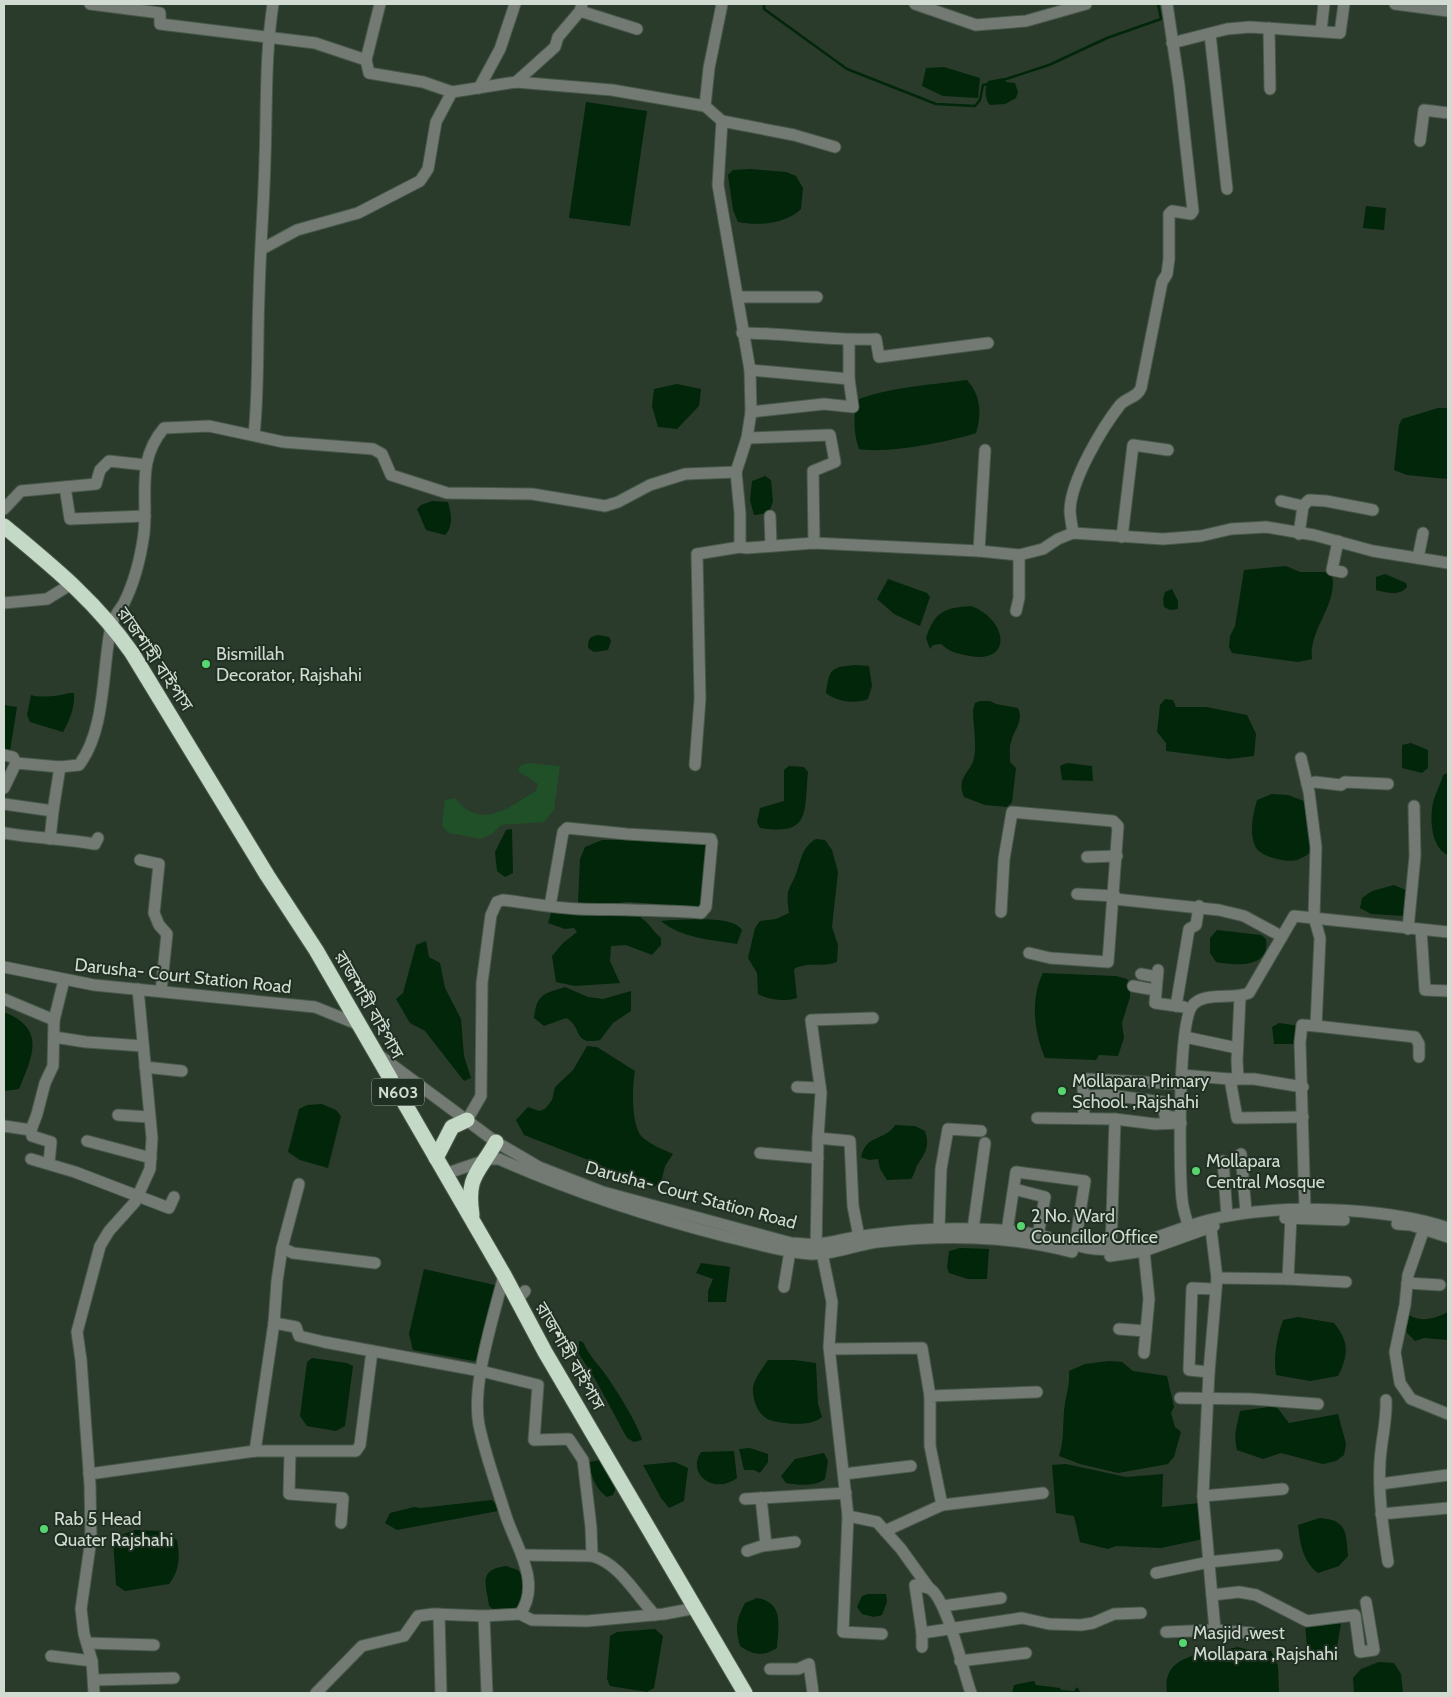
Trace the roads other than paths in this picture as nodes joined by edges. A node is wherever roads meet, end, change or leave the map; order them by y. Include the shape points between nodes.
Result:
1 (90, 4) edge
2 (273, 4) edge
3 (380, 4) edge
4 (515, 4) edge
5 (722, 4) edge
6 (915, 4) edge
7 (1167, 4) edge
8 (1324, 4) edge
9 (1344, 4) edge
10 (1395, 4) edge
11 (1080, 5) edge
12 (1408, 5) edge
13 (581, 7) edge
14 (1448, 11) edge
15 (1269, 28) junction
16 (637, 29) dead end
17 (1321, 31) junction
18 (1210, 34) junction
19 (268, 38) junction
20 (1172, 43) junction
21 (366, 60) junction
22 (516, 82) junction
23 (479, 88) junction
24 (1270, 90) dead end
25 (452, 92) junction
26 (705, 106) junction
27 (1448, 112) edge
28 (722, 121) junction
29 (1420, 141) dead end
30 (835, 147) dead end
31 (1227, 189) dead end
32 (262, 249) junction
33 (739, 297) junction
34 (817, 297) dead end
35 (742, 333) junction
36 (849, 340) junction
37 (988, 343) dead end
38 (750, 370) junction
39 (849, 378) junction
40 (751, 412) junction
41 (254, 435) junction
42 (747, 438) junction
43 (985, 450) dead end
44 (1168, 450) dead end
45 (146, 466) junction
46 (736, 472) junction
47 (65, 487) junction
48 (1281, 501) dead end
49 (1303, 506) junction
50 (4, 509) edge
51 (1373, 510) dead end
52 (145, 516) junction
53 (770, 516) dead end
54 (4, 526) edge
55 (1073, 533) junction
56 (1423, 533) dead end
57 (1299, 534) junction
58 (1122, 536) junction
59 (1338, 541) junction
60 (814, 543) junction
61 (771, 546) junction
62 (740, 547) junction
63 (979, 550) junction
64 (1019, 556) junction
65 (1418, 558) junction
66 (1448, 563) edge
67 (1342, 572) dead end
68 (73, 583) junction
69 (4, 603) edge
70 (1016, 610) dead end
71 (112, 623) junction
72 (4, 755) edge
73 (1301, 758) dead end
74 (16, 764) junction
75 (695, 765) dead end
76 (60, 767) junction
77 (1307, 784) junction
78 (1388, 784) dead end
79 (4, 788) edge
80 (4, 804) edge
81 (1414, 806) dead end
82 (53, 811) junction
83 (4, 832) edge
84 (50, 838) junction
85 (98, 838) dead end
86 (1088, 856) dead end
87 (1117, 856) junction
88 (140, 860) dead end
89 (1077, 894) dead end
90 (1115, 898) junction
91 (550, 906) junction
92 (1199, 906) junction
93 (1001, 912) dead end
94 (1314, 917) junction
95 (1408, 929) junction
96 (1421, 930) junction
97 (1448, 932) edge
98 (1281, 936) junction
99 (1029, 953) dead end
100 (4, 967) edge
101 (1141, 974) dead end
102 (64, 980) junction
103 (1133, 986) dead end
104 (138, 989) junction
105 (1155, 990) junction
106 (161, 991) junction
107 (1448, 991) edge
108 (1240, 997) junction
109 (4, 999) edge
110 (1176, 1006) junction
111 (1191, 1008) junction
112 (873, 1018) dead end
113 (54, 1020) junction
114 (357, 1024) junction
115 (1316, 1026) junction
116 (54, 1036) junction
117 (1185, 1036) junction
118 (143, 1046) junction
119 (1237, 1048) junction
120 (374, 1051) junction
121 (1419, 1057) dead end
122 (145, 1067) junction
123 (182, 1071) dead end
124 (1234, 1079) junction
125 (1182, 1080) junction
126 (797, 1087) dead end
127 (820, 1088) junction
128 (1303, 1088) junction
129 (1084, 1096) junction
130 (118, 1114) dead end
131 (149, 1117) junction
132 (1303, 1117) junction
133 (1037, 1118) dead end
134 (1084, 1118) junction
135 (1115, 1119) junction
136 (467, 1120) junction
137 (1181, 1120) junction
138 (4, 1126) edge
139 (31, 1130) junction
140 (981, 1131) dead end
141 (818, 1138) junction
142 (87, 1141) dead end
143 (496, 1142) junction
144 (985, 1143) dead end
145 (760, 1153) dead end
146 (1241, 1154) dead end
147 (151, 1158) junction
148 (436, 1158) junction
149 (818, 1158) junction
150 (31, 1159) dead end
151 (483, 1161) junction
152 (1223, 1161) dead end
153 (49, 1163) junction
154 (445, 1174) junction
155 (299, 1184) dead end
156 (1014, 1189) junction
157 (137, 1197) junction
158 (174, 1197) dead end
159 (1305, 1210) junction
160 (1246, 1212) junction
161 (1227, 1216) junction
162 (1291, 1217) junction
163 (1211, 1223) junction
164 (473, 1224) junction
165 (939, 1228) junction
166 (1448, 1228) edge
167 (972, 1229) junction
168 (1424, 1229) junction
169 (1190, 1230) junction
170 (1007, 1235) junction
171 (1038, 1235) junction
172 (1448, 1237) edge
173 (860, 1241) junction
174 (1075, 1245) junction
175 (282, 1248) junction
176 (1111, 1249) junction
177 (818, 1250) junction
178 (790, 1252) junction
179 (1144, 1252) junction
180 (375, 1263) dead end
181 (504, 1275) junction
182 (1288, 1279) junction
183 (1346, 1282) dead end
184 (1407, 1282) junction
185 (1216, 1284) junction
186 (1440, 1285) dead end
187 (784, 1287) dead end
188 (274, 1323) junction
189 (1119, 1329) dead end
190 (1146, 1331) junction
191 (830, 1349) junction
192 (372, 1351) junction
193 (1144, 1353) dead end
194 (481, 1371) junction
195 (1209, 1372) junction
196 (1037, 1392) dead end
197 (930, 1396) junction
198 (1180, 1398) dead end
199 (1208, 1398) junction
200 (1386, 1400) dead end
201 (1318, 1404) dead end
202 (1448, 1414) edge
203 (255, 1451) junction
204 (290, 1452) junction
205 (912, 1466) dead end
206 (89, 1474) junction
207 (844, 1474) junction
208 (1448, 1475) edge
209 (1380, 1484) junction
210 (1283, 1489) dead end
211 (846, 1493) junction
212 (1043, 1493) dead end
213 (1203, 1496) junction
214 (761, 1498) junction
215 (745, 1499) dead end
216 (942, 1505) junction
217 (1448, 1508) edge
218 (1381, 1514) junction
219 (848, 1516) junction
220 (341, 1523) dead end
221 (885, 1531) junction
222 (795, 1542) dead end
223 (766, 1545) junction
224 (746, 1551) dead end
225 (522, 1555) junction
226 (1276, 1555) dead end
227 (592, 1556) junction
228 (1209, 1562) junction
229 (1388, 1562) dead end
230 (1156, 1573) dead end
231 (930, 1588) junction
232 (1212, 1595) junction
233 (1001, 1598) dead end
234 (1366, 1602) dead end
235 (943, 1606) junction
236 (696, 1608) junction
237 (1142, 1613) dead end
238 (439, 1614) junction
239 (520, 1614) junction
240 (654, 1615) junction
241 (484, 1616) junction
242 (952, 1629) junction
243 (1215, 1630) junction
244 (1166, 1632) dead end
245 (922, 1633) junction
246 (1252, 1633) dead end
247 (882, 1634) dead end
248 (86, 1643) junction
249 (154, 1645) dead end
250 (922, 1647) dead end
251 (1026, 1653) dead end
252 (51, 1656) dead end
253 (92, 1661) junction
254 (960, 1661) junction
255 (770, 1669) dead end
256 (174, 1678) dead end
257 (94, 1680) junction
258 (94, 1693) edge
259 (316, 1693) edge
260 (441, 1693) edge
261 (487, 1693) edge
262 (745, 1693) edge
263 (814, 1693) edge
264 (970, 1693) edge

1 - 19 street via 160,13 160,24
2 - 19 street
3 - 21 street
4 - 23 street via 500,49
5 - 26 street
6 - 11 street via 976,25 1026,21
7 - 20 street
8 - 17 street
9 - 17 street via 1340,33
10 - 12 street
12 - 14 street
13 - 16 street
13 - 22 street via 558,37 555,47
15 - 17 street
15 - 18 street via 1227,29
15 - 24 street
18 - 20 street
18 - 31 street
19 - 21 street via 315,43
19 - 32 street
20 - 55 street via 1193,212 1172,211 1168,214 1168,267 1162,282 1141,388 1137,395 1121,404 1094,446 1076,484 1070,509
21 - 25 street via 369,72 423,82
22 - 23 street
22 - 26 street via 612,90
23 - 25 street
25 - 32 street via 436,122 428,169 420,181 358,213 297,230
26 - 28 street
27 - 29 street via 1424,110
28 - 30 street via 794,135
28 - 33 street via 718,185
32 - 41 street
33 - 34 street
33 - 35 street
35 - 36 street
35 - 38 street
36 - 37 street via 876,339 879,357
36 - 39 street
38 - 39 street
38 - 40 street
39 - 40 street via 853,407 824,404
40 - 42 street
41 - 45 street via 209,426 164,428 151,446
41 - 46 street via 283,442 373,449 382,454 391,475 447,492 532,494 605,506 650,485 685,474
42 - 46 street
42 - 60 street via 830,435 835,462 813,471
43 - 63 street
44 - 58 street via 1134,446
45 - 47 street via 109,461 100,470 96,484
45 - 52 street
46 - 62 street
47 - 50 street via 21,491
47 - 52 street via 70,519
48 - 49 street
49 - 51 street via 1309,500
49 - 57 street
52 - 71 street via 144,535 133,578 125,602
53 - 61 street
54 - 68 highway, রাজশাহী বাইপাস / N603
55 - 58 street
55 - 64 street via 1043,549
56 - 65 street
57 - 58 street via 1266,527 1163,539
57 - 59 street
59 - 65 street via 1372,552
59 - 67 street via 1332,570
60 - 61 street
60 - 63 street
61 - 62 street
62 - 75 street via 696,554 700,699
63 - 64 street
64 - 70 street via 1020,588
65 - 66 street
68 - 69 street via 47,599
68 - 71 highway, রাজশাহী বাইপাস / N603
71 - 76 street via 94,734 79,765
71 - 114 highway, রাজশাহী বাইপাস / N603 via 316,950
72 - 74 street
73 - 77 street
74 - 76 street
74 - 79 street
76 - 82 street
77 - 78 street
77 - 94 street via 1316,847
80 - 82 street
81 - 95 street via 1415,856
82 - 84 street
83 - 84 street
84 - 85 street via 95,844
86 - 87 street
87 - 90 street
87 - 93 street via 1118,826 1114,821 1012,812 1004,858
88 - 106 street via 159,864 154,913 167,934
89 - 90 street
90 - 92 street
90 - 99 street via 1108,962 1050,958
91 - 91 street via 702,912 706,907 712,842 710,839 568,828 563,832
91 - 136 street via 503,900 497,902 491,915 482,983 481,1096
92 - 98 street via 1244,916
92 - 110 street via 1196,925 1189,929
94 - 95 street
94 - 98 street via 1294,916
94 - 115 street via 1320,938
95 - 96 street
96 - 97 street
96 - 107 street via 1425,990
98 - 108 street via 1249,993
100 - 102 street, Darusha- Court Station Road
101 - 105 street via 1157,973
102 - 104 street, Darusha- Court Station Road
102 - 113 street
103 - 105 street
104 - 106 street, Darusha- Court Station Road
104 - 118 street
105 - 110 street via 1155,1003
106 - 114 street, Darusha- Court Station Road via 315,1007
108 - 111 street via 1205,999 1197,1001
108 - 119 street
109 - 113 street
110 - 111 street
111 - 117 street
112 - 127 street via 811,1020
113 - 116 street
114 - 120 highway, রাজশাহী বাইপাস / N603
115 - 121 street via 1415,1037 1419,1044
115 - 128 street via 1302,1025
116 - 118 street
116 - 139 street via 54,1066 45,1083
117 - 119 street
117 - 125 street
118 - 122 street
119 - 124 street
120 - 136 street, Darusha- Court Station Road
120 - 148 highway, রাজশাহী বাইপাস / N603
122 - 123 street
122 - 131 street
124 - 125 street
124 - 128 street via 1254,1079
124 - 132 street via 1237,1118
125 - 129 street via 1087,1078 1083,1083
125 - 137 street
126 - 127 street
127 - 141 street
128 - 132 street
129 - 134 street
129 - 137 street via 1109,1095 1163,1102 1166,1117
130 - 131 street
131 - 147 street
132 - 159 street
133 - 134 street
134 - 135 street
135 - 137 street via 1156,1124
135 - 176 street
136 - 143 street, Darusha- Court Station Road
136 - 148 highway via 452,1127
137 - 169 street via 1182,1200
138 - 139 street
139 - 153 street via 32,1136 51,1142
140 - 165 street via 948,1129 940,1169
141 - 149 street
141 - 173 street via 850,1141 853,1206
142 - 147 street
143 - 151 highway
143 - 177 street, Darusha- Court Station Road via 539,1167 603,1192
144 - 167 street
145 - 149 street
146 - 160 street
147 - 157 street via 150,1169
148 - 154 highway, রাজশাহী বাইপাস / N603
149 - 177 street
150 - 153 street
151 - 154 street, Darusha- Court Station Road
151 - 164 highway via 472,1181
151 - 178 street, Darusha- Court Station Road via 499,1159 599,1200
152 - 161 street
153 - 157 street
154 - 164 highway, রাজশাহী বাইপাস / N603
155 - 175 street
156 - 170 street
156 - 171 street via 1044,1197
156 - 174 street via 1016,1172 1085,1181
157 - 158 street via 169,1208
157 - 206 street via 100,1246 77,1332
159 - 160 street, Darusha- Court Station Road
159 - 166 street, Darusha- Court Station Road via 1412,1218
160 - 161 street, Darusha- Court Station Road
161 - 163 street, Darusha- Court Station Road
162 - 163 street, Darusha- Court Station Road
162 - 168 street, Darusha- Court Station Road
162 - 182 street
163 - 169 street, Darusha- Court Station Road
163 - 185 street
164 - 181 highway, রাজশাহী বাইপাস / N603
165 - 167 street, Darusha- Court Station Road
165 - 173 street, Darusha- Court Station Road
167 - 170 street, Darusha- Court Station Road
168 - 172 street, Darusha- Court Station Road
168 - 184 street
169 - 176 street, Darusha- Court Station Road
169 - 179 street, Darusha- Court Station Road
170 - 171 street, Darusha- Court Station Road
170 - 173 street, Darusha- Court Station Road
170 - 179 street, Darusha- Court Station Road via 1090,1256
171 - 174 street, Darusha- Court Station Road
173 - 177 street, Darusha- Court Station Road
174 - 176 street, Darusha- Court Station Road
175 - 180 street via 293,1253
175 - 188 street
177 - 178 street, Darusha- Court Station Road
177 - 191 street via 832,1302
178 - 187 street
179 - 190 street via 1148,1299
181 - 194 street
181 - 236 highway, রাজশাহী বাইপাস / N603 via 521,1295 545,1352
182 - 183 street
182 - 185 street
184 - 186 street
184 - 202 street via 1395,1352 1400,1383 1411,1398
185 - 195 street
185 - 195 street via 1192,1288 1190,1370
188 - 192 street via 296,1326 299,1336
188 - 203 street
189 - 190 street
190 - 193 street
191 - 197 street via 922,1348
191 - 207 street
192 - 194 street
192 - 204 street via 360,1445 356,1451
194 - 225 street via 479,1424 505,1514
194 - 227 street via 538,1385 534,1440 569,1438 582,1460
195 - 199 street
196 - 197 street
197 - 216 street via 930,1446
198 - 199 street
199 - 201 street
199 - 213 street
200 - 209 street
203 - 204 street
203 - 206 street
204 - 220 street via 289,1494 343,1498
205 - 207 street
206 - 248 street via 91,1539 81,1609
207 - 211 street
208 - 209 street
209 - 218 street
210 - 213 street
211 - 214 street
211 - 219 street
212 - 216 street
213 - 228 street
214 - 215 street
214 - 223 street
216 - 221 street
217 - 218 street
218 - 229 street
219 - 221 street via 877,1522
219 - 247 street via 843,1632
221 - 231 street
222 - 223 street
223 - 224 street
225 - 227 street
225 - 239 street via 528,1576 528,1595
226 - 228 street
227 - 240 street via 609,1563
228 - 230 street
228 - 232 street
231 - 235 street via 936,1592
231 - 245 street via 915,1585
232 - 234 street via 1239,1592 1256,1595 1307,1621 1356,1615 1360,1652 1374,1650
232 - 243 street
233 - 235 street
235 - 242 street
236 - 240 street
236 - 262 highway, রাজশাহী বাইপাস / N603
237 - 242 street via 1114,1614 1081,1625 1049,1624 1022,1618
238 - 241 street
238 - 259 street via 418,1616 400,1638 368,1642
238 - 260 street
239 - 240 street via 532,1620 566,1621
239 - 241 street
241 - 261 street
242 - 245 street
242 - 254 street
243 - 244 street
243 - 246 street
245 - 250 street
248 - 249 street
248 - 253 street
251 - 254 street
252 - 253 street
253 - 257 street
254 - 264 street
255 - 263 street via 798,1669 809,1664
256 - 257 street
257 - 258 street

